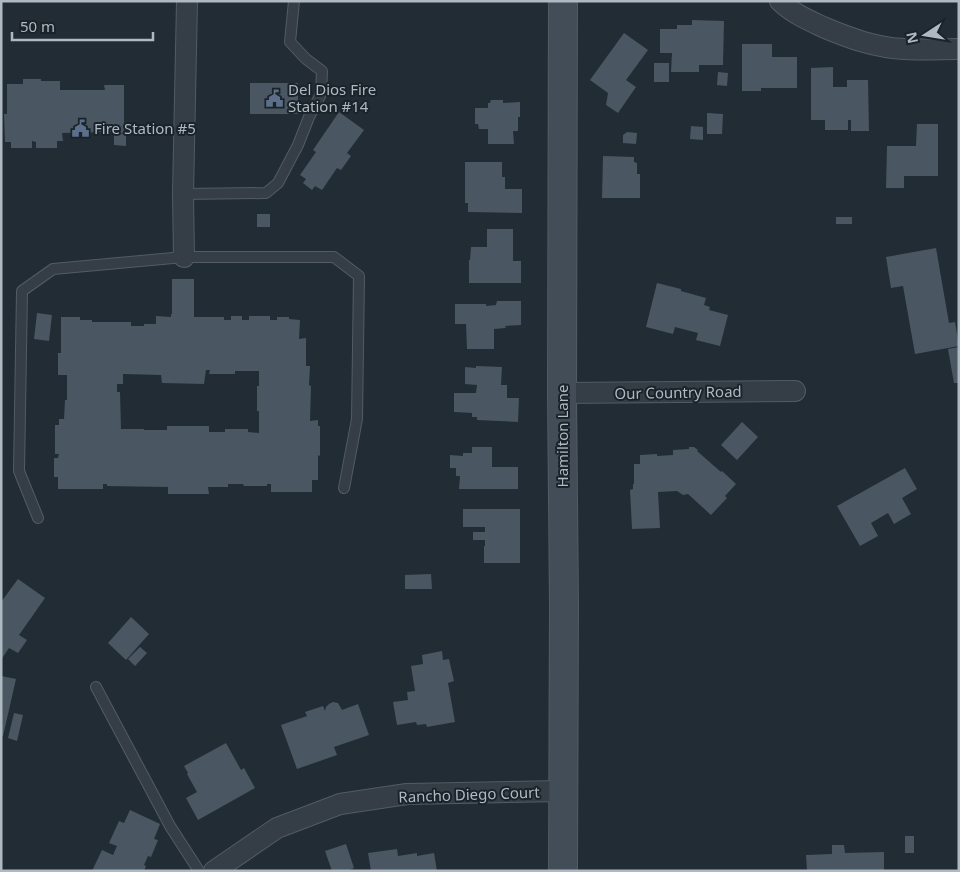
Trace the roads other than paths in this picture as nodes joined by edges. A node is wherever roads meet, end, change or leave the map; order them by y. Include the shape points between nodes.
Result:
1 (187, 1) edge
2 (294, 1) edge
3 (564, 1) edge
4 (780, 1) edge
5 (959, 50) edge
6 (183, 194) junction
7 (184, 257) junction
8 (795, 391) dead end
9 (562, 393) junction
10 (344, 488) dead end
11 (38, 518) dead end
12 (96, 687) dead end
13 (563, 791) junction
14 (198, 871) edge
15 (214, 871) edge
16 (563, 871) edge

1 - 6 street
2 - 6 lane via 290,42 322,71 321,94 278,184 266,193
3 - 9 street, Hamilton Lane
4 - 5 street via 806,19 870,44 903,50
6 - 7 street
7 - 10 lane via 334,257 359,276 357,419
7 - 11 lane via 53,269 22,291 19,471
8 - 9 street, Our Country Road
9 - 13 street, Hamilton Lane
12 - 14 lane via 170,826
13 - 15 street, Rancho Diego Court via 407,794 340,804 277,828
13 - 16 street, Hamilton Lane

